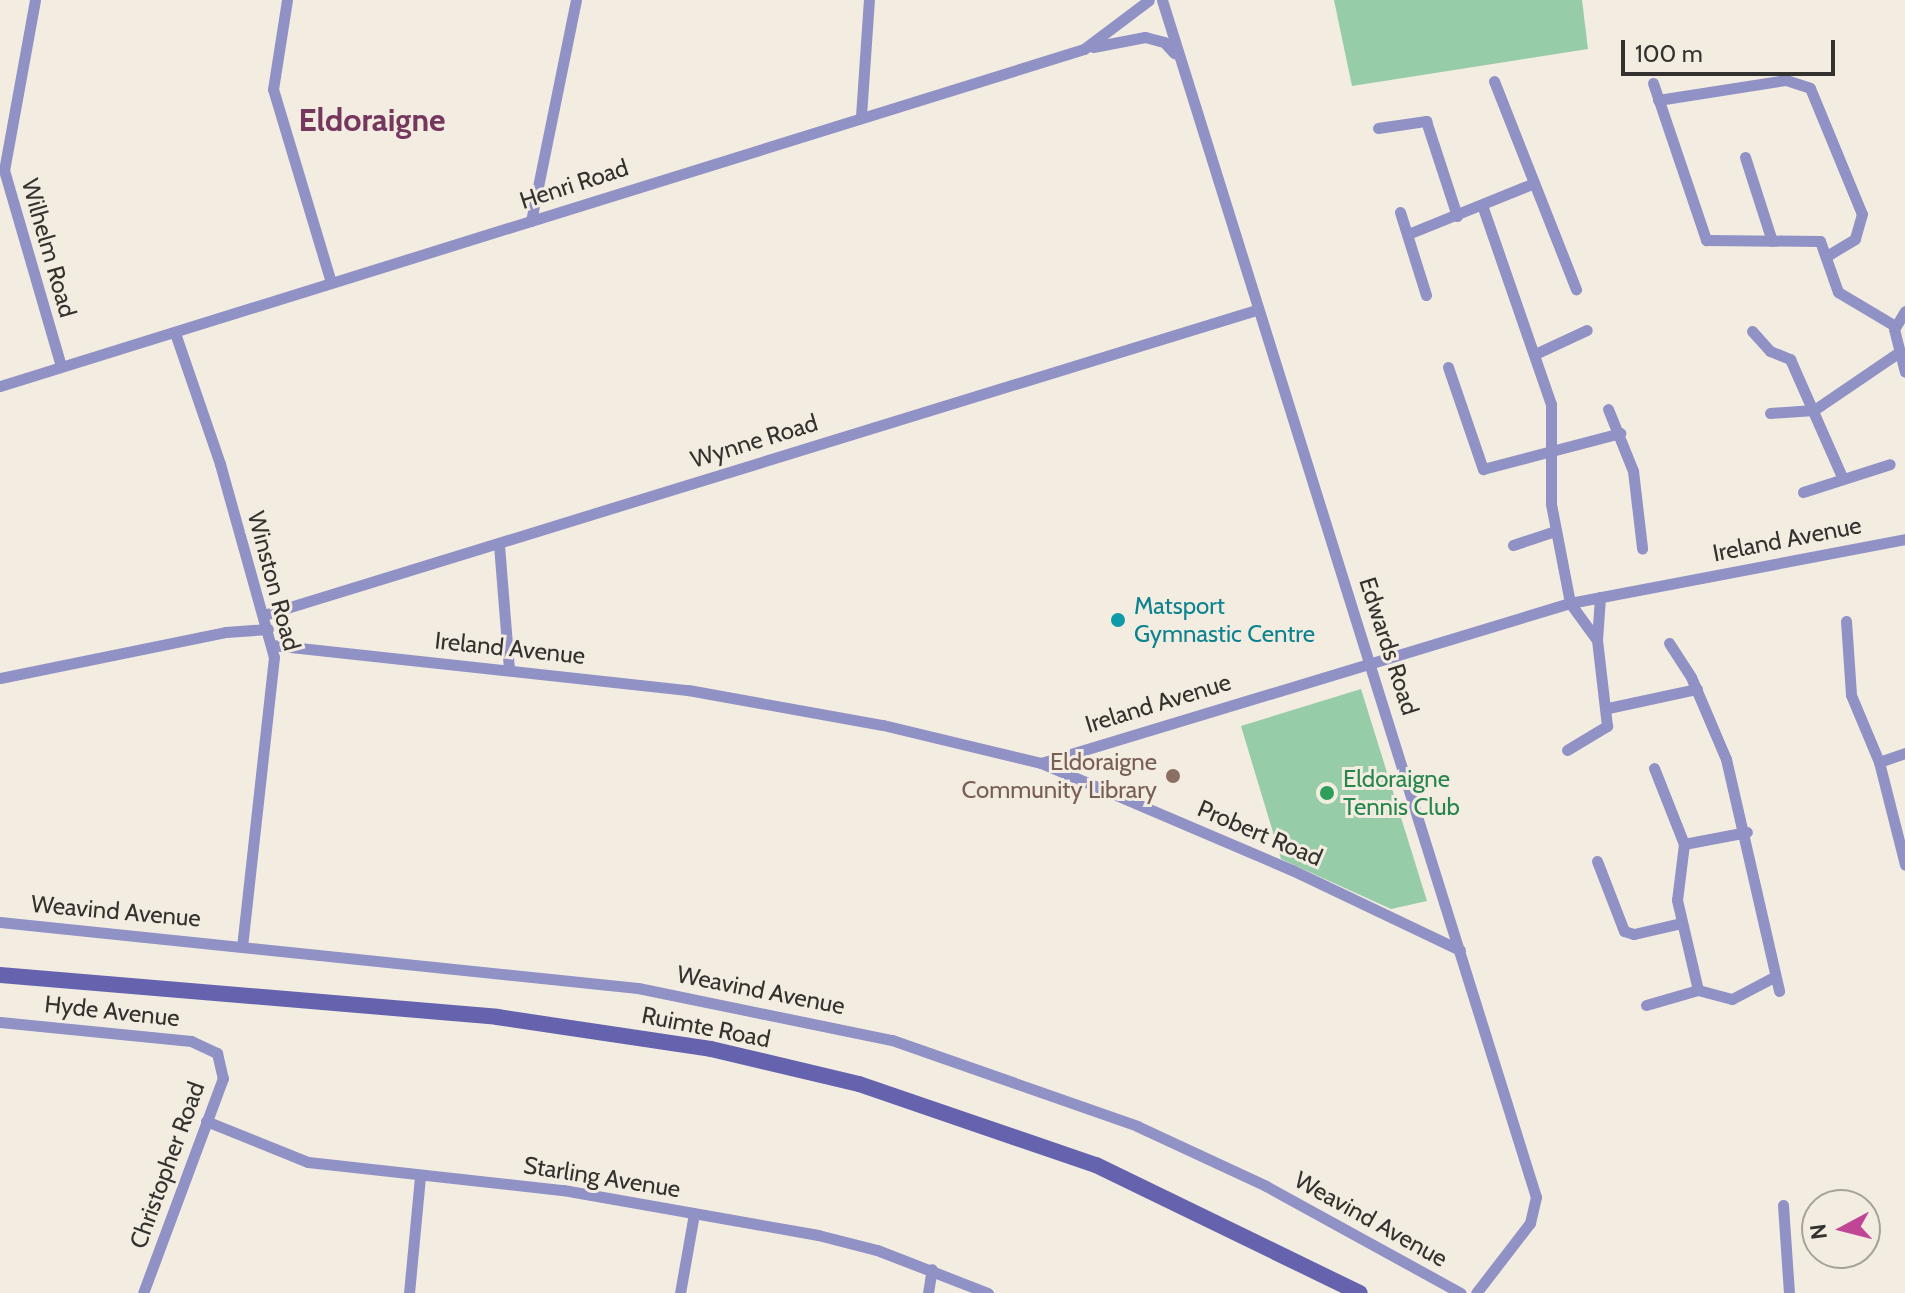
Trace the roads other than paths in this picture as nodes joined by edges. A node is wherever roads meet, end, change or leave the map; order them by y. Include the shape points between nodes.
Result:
1 (35, 0) edge
2 (287, 0) edge
3 (576, 0) edge
4 (869, 0) edge
5 (1149, 0) edge
6 (1162, 0) edge
7 (1084, 49) junction
8 (1177, 56) junction
9 (1494, 81) dead end
10 (1653, 83) dead end
11 (1658, 100) junction
12 (861, 116) junction
13 (1378, 128) dead end
14 (1745, 157) dead end
15 (1534, 183) junction
16 (1482, 205) junction
17 (1400, 212) dead end
18 (1457, 216) junction
19 (531, 221) junction
20 (1408, 234) junction
21 (1772, 241) junction
22 (1827, 256) junction
23 (331, 282) junction
24 (1576, 289) dead end
25 (1426, 295) dead end
26 (1256, 310) junction
27 (1905, 311) edge
28 (1895, 326) junction
29 (1587, 330) dead end
30 (1752, 331) dead end
31 (175, 333) junction
32 (1898, 353) junction
33 (1535, 354) junction
34 (61, 366) junction
35 (1448, 367) dead end
36 (1905, 372) edge
37 (0, 386) edge
38 (1608, 409) dead end
39 (1814, 410) junction
40 (1770, 413) dead end
41 (1620, 433) junction
42 (1554, 450) junction
43 (1890, 464) dead end
44 (1843, 479) junction
45 (1803, 492) dead end
46 (1555, 531) junction
47 (1905, 539) edge
48 (499, 545) junction
49 (1513, 545) dead end
50 (1642, 548) dead end
51 (1600, 597) junction
52 (1570, 603) junction
53 (264, 615) junction
54 (1846, 621) dead end
55 (268, 629) junction
56 (1597, 640) junction
57 (1669, 643) dead end
58 (272, 645) junction
59 (1372, 662) junction
60 (509, 670) junction
61 (0, 678) edge
62 (1697, 689) junction
63 (1608, 708) junction
64 (1567, 750) dead end
65 (1905, 753) edge
66 (1879, 762) junction
67 (1041, 763) junction
68 (1654, 768) dead end
69 (1747, 832) junction
70 (1684, 844) junction
71 (1597, 861) dead end
72 (1905, 865) edge
73 (0, 922) edge
74 (1681, 923) junction
75 (242, 945) junction
76 (1460, 950) junction
77 (0, 975) edge
78 (1774, 977) junction
79 (1698, 990) junction
80 (1779, 991) dead end
81 (1646, 1005) dead end
82 (0, 1022) edge
83 (217, 1053) joint
84 (206, 1121) junction
85 (420, 1177) junction
86 (1783, 1205) dead end
87 (694, 1214) junction
88 (932, 1269) junction
89 (143, 1293) edge
90 (409, 1293) edge
91 (680, 1293) edge
92 (928, 1293) edge
93 (988, 1293) edge
94 (1360, 1293) edge
95 (1461, 1293) edge
96 (1476, 1293) edge
97 (1789, 1293) edge

1 - 34 street, Wilhelm Road via 4,170
2 - 23 street via 273,89
3 - 19 street
4 - 12 street
5 - 7 street, Henri Road
6 - 8 street, Edwards Road
7 - 8 street via 1145,37 1164,42
7 - 12 street, Henri Road
8 - 26 street, Edwards Road
9 - 15 street
10 - 11 street
11 - 21 street via 1706,240
11 - 22 street via 1786,80 1810,88 1862,214 1855,239
12 - 19 street, Henri Road
13 - 18 street via 1426,121
14 - 21 street
15 - 16 street
15 - 24 street
16 - 18 street
16 - 33 street
17 - 20 street
18 - 20 street
19 - 23 street, Henri Road
20 - 25 street
21 - 22 street via 1820,241
22 - 28 street via 1838,292
23 - 31 street, Henri Road
26 - 48 street, Wynne Road
26 - 59 street, Edwards Road
27 - 28 street
28 - 32 street
29 - 33 street
30 - 39 street via 1770,351 1790,359
31 - 34 street, Henri Road
31 - 53 street, Winston Road
32 - 36 street
32 - 39 street
33 - 42 street via 1551,404
34 - 37 street, Henri Road
35 - 42 street via 1483,469
38 - 41 street
39 - 40 street
39 - 44 street
41 - 42 street
41 - 50 street via 1634,475
42 - 46 street
43 - 44 street
44 - 45 street
46 - 49 street
46 - 52 street
47 - 51 street, Ireland Avenue
48 - 53 street, Wynne Road
48 - 60 street
51 - 52 street, Ireland Avenue
51 - 56 street
52 - 56 street
52 - 59 street, Ireland Avenue
53 - 55 street, Winston Road
54 - 66 street via 1851,695
55 - 58 street, Winston Road
55 - 61 street via 226,632
56 - 63 street
57 - 62 street
58 - 60 street, Ireland Avenue
58 - 75 street, Winston Road via 273,677
59 - 67 street, Ireland Avenue
59 - 76 street, Edwards Road
60 - 67 street, Ireland Avenue via 688,690 883,725
62 - 63 street
62 - 69 street via 1726,759
63 - 64 street via 1603,733
65 - 66 street
66 - 72 street
67 - 76 street, Probert Road via 1292,870
68 - 70 street
69 - 70 street
69 - 78 street
70 - 74 street via 1676,890
71 - 74 street via 1624,931 1634,934
73 - 75 street, Weavind Avenue
74 - 79 street
75 - 95 street, Weavind Avenue via 638,988 892,1040 1137,1126 1266,1186
76 - 96 street, Edwards Road via 1536,1197 1530,1223
77 - 94 main road, Ruimte Road via 497,1017 711,1049 902,1096 1096,1165
78 - 79 street via 1732,999
78 - 80 street
79 - 81 street
82 - 83 street, Hyde Avenue via 191,1041
83 - 84 street, Christopher Road via 223,1078
84 - 85 street, Starling Avenue via 308,1162
84 - 89 street, Christopher Road
85 - 87 street, Starling Avenue via 563,1190
85 - 90 street
86 - 97 street
87 - 88 street, Starling Avenue via 818,1235
87 - 91 street
88 - 92 street
88 - 93 street, Starling Avenue

